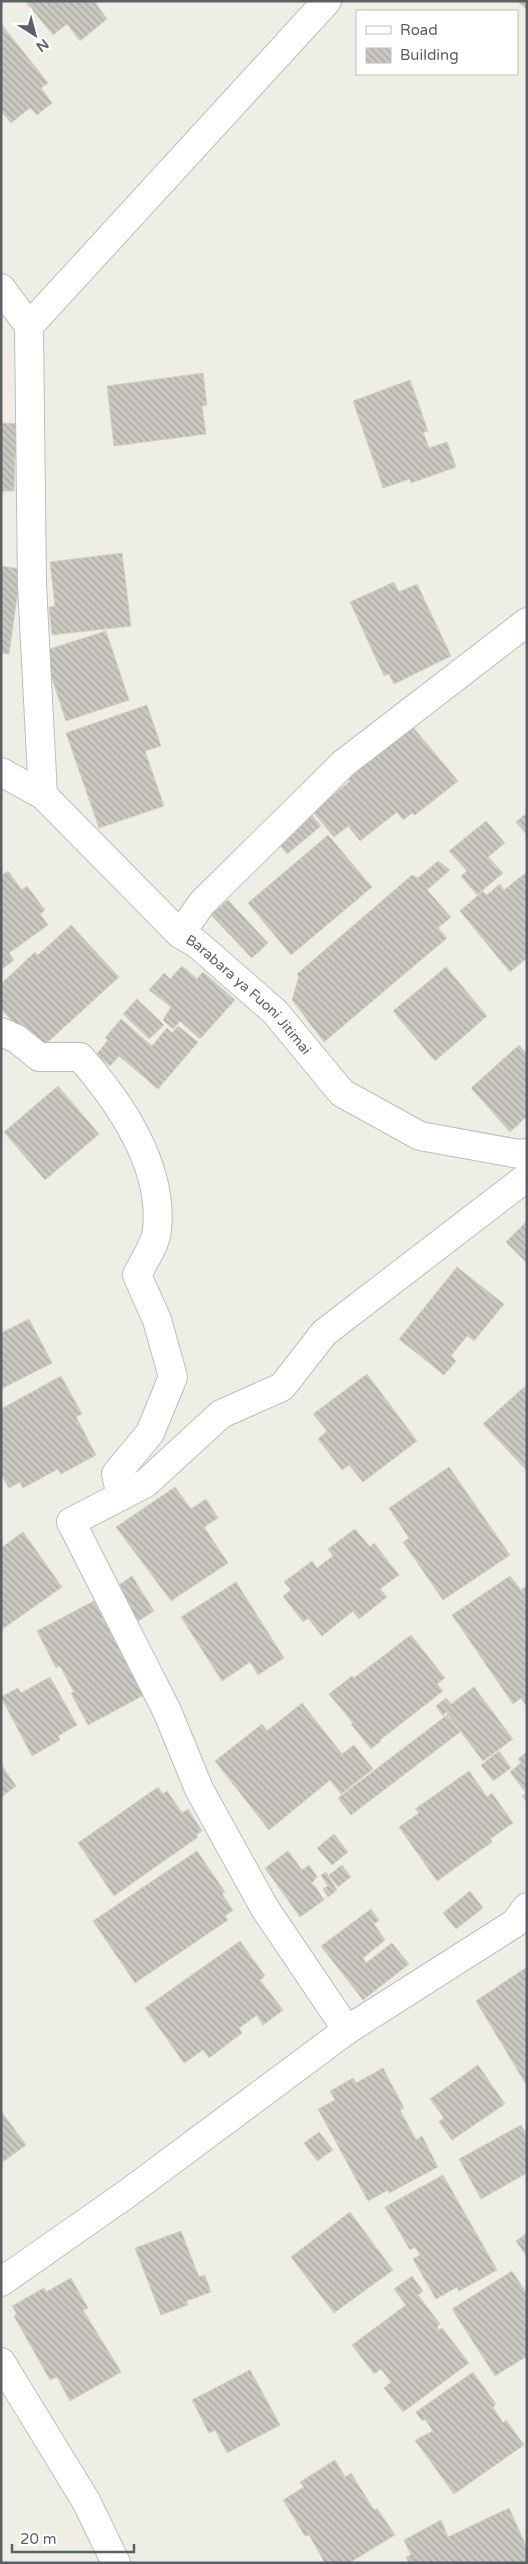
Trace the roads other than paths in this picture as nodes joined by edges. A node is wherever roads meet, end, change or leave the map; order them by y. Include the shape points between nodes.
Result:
1 (327, 1) edge
2 (1, 288) edge
3 (29, 326) junction
4 (527, 622) edge
5 (1, 772) edge
6 (43, 795) junction
7 (180, 934) junction
8 (1, 1032) edge
9 (527, 1152) edge
10 (527, 1177) edge
11 (121, 1496) junction
12 (523, 1924) edge
13 (347, 2030) junction
14 (1, 2282) edge
15 (1, 2362) edge
16 (116, 2563) edge

1 - 3 street
2 - 3 street
3 - 6 street via 32,585
4 - 7 street via 344,763 209,896
5 - 6 street, Barabara ya Fuoni Jitimai
6 - 7 street, Barabara ya Fuoni Jitimai
7 - 9 street, Barabara ya Fuoni Jitimai via 196,943 275,1012 342,1093 420,1136 519,1154
8 - 11 street via 17,1039 39,1057 80,1057 134,1128 155,1188 158,1231 137,1275 157,1320 173,1377 150,1434 116,1474
10 - 11 street via 324,1333 282,1387 221,1414 146,1483
11 - 13 street via 71,1522 167,1711 199,1789 264,1907
12 - 13 street
13 - 14 street via 128,2193
15 - 16 street via 86,2501

